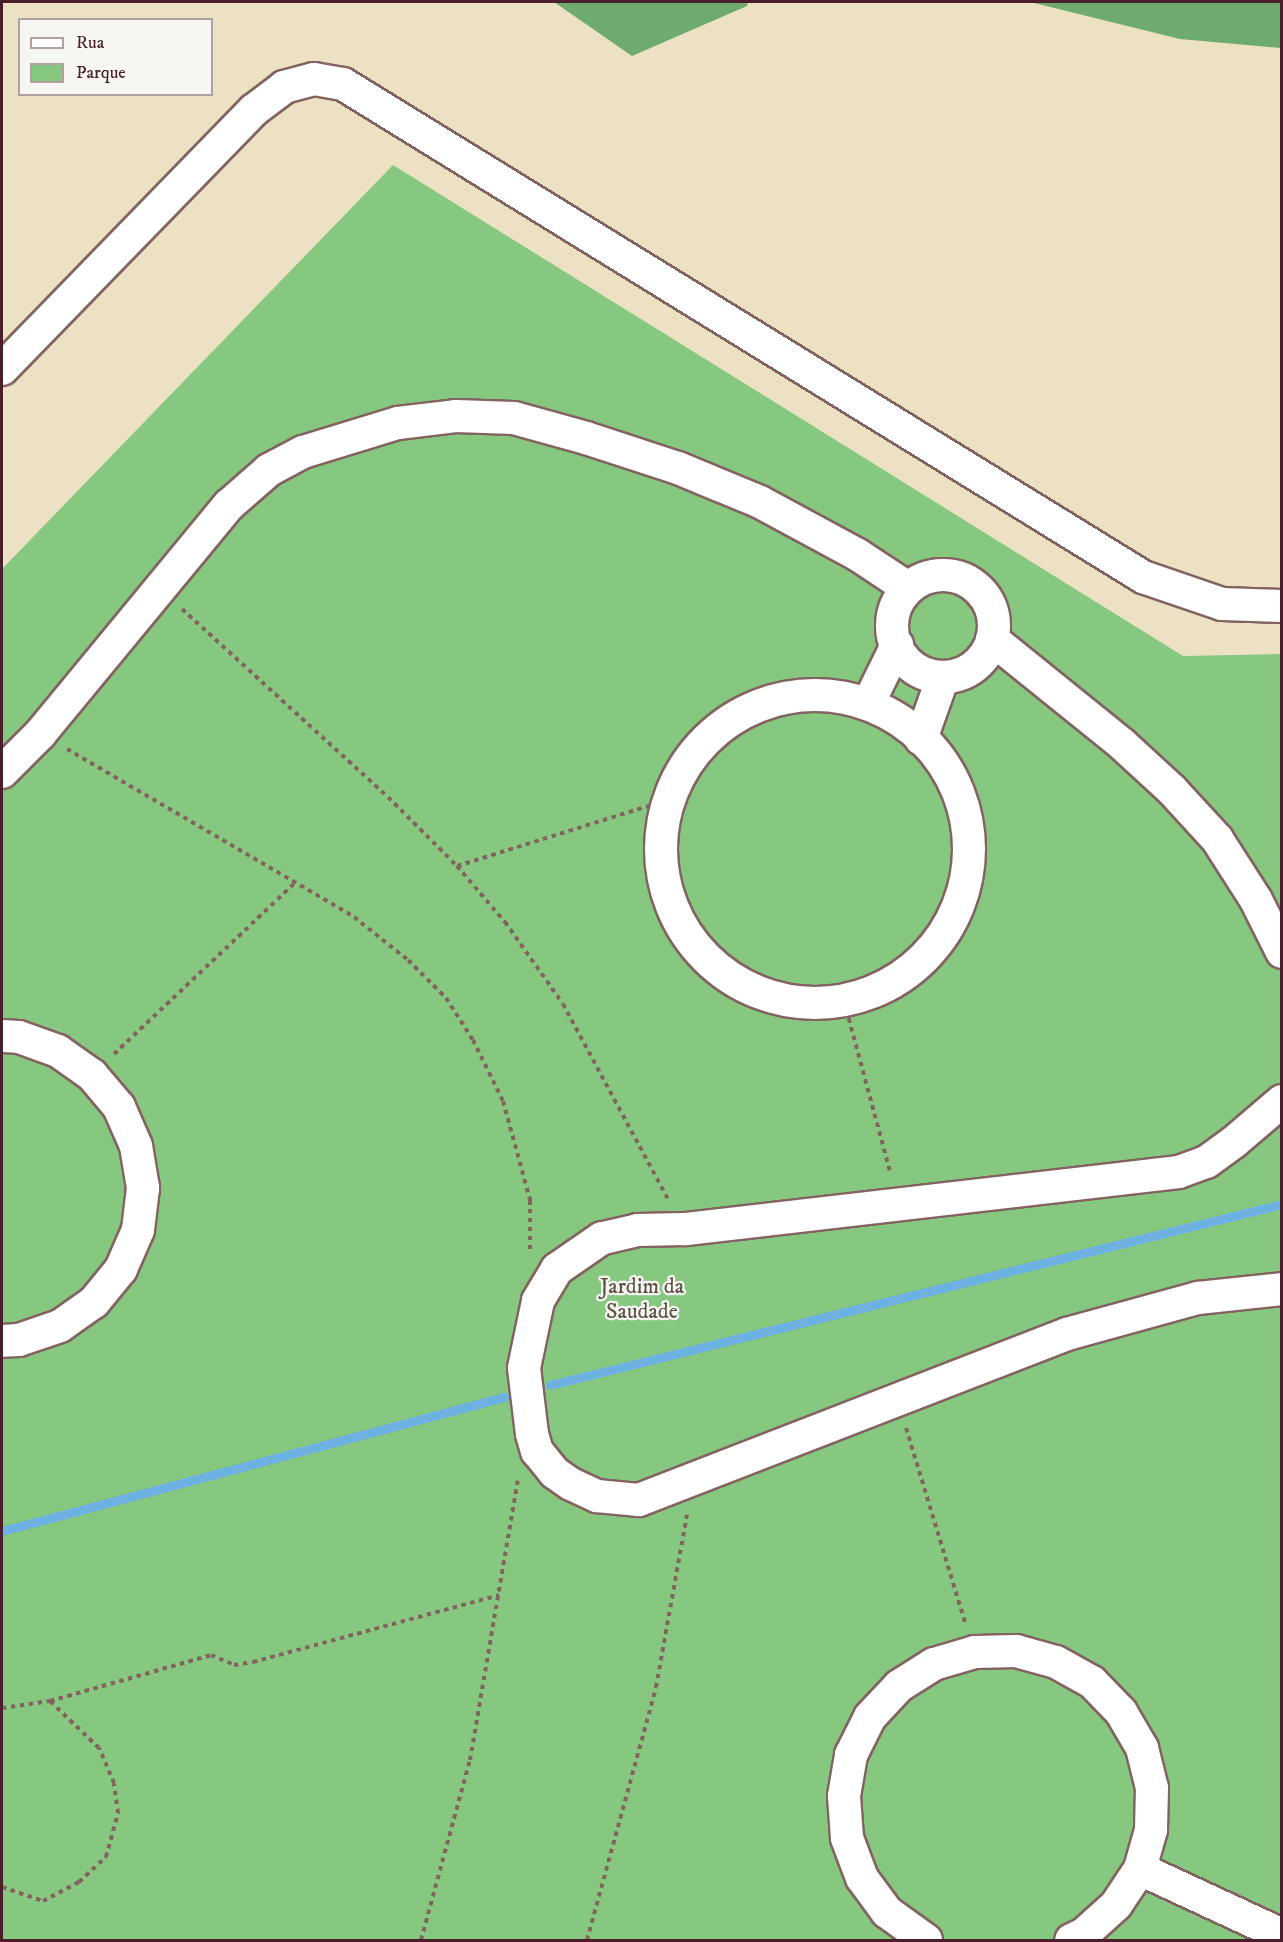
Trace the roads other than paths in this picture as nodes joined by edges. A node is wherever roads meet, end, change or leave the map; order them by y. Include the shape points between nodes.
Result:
1 (2, 369) edge
2 (908, 588) junction
3 (1281, 606) edge
4 (992, 639) junction
5 (897, 645) junction
6 (943, 676) junction
7 (868, 704) junction
8 (921, 739) junction
9 (2, 772) edge
10 (1281, 952) edge
11 (2, 1036) edge
12 (1281, 1101) edge
13 (1281, 1289) edge
14 (2, 1341) edge
15 (1140, 1869) junction
16 (1281, 1935) edge
17 (926, 1941) edge
18 (1071, 1941) edge

1 - 3 street via 254,110 284,87 314,79 343,84 1143,577 1222,604
2 - 4 street via 923,578 938,575 956,576 969,583 983,595 989,607 994,623
2 - 5 street via 892,615
2 - 9 street via 858,555 760,502 678,468 513,418 456,416 398,423 303,452 269,470 229,506 40,734
4 - 6 street via 987,654 975,666 962,675
4 - 10 street via 1122,744 1179,798 1216,839 1257,900
5 - 6 street via 918,670
5 - 7 street
6 - 8 street
7 - 8 street via 905,723
7 - 8 street via 828,694 786,696 747,709 712,732 686,763 668,800 660,840 663,880 676,918 699,951 729,978 765,995 804,1003 844,1002 884,988 919,965 946,933 965,890 970,844 961,797 939,756
11 - 14 street via 19,1037 58,1051 92,1075 119,1107 136,1146 143,1188 138,1230 121,1269 94,1302 60,1326 20,1340
12 - 13 street via 1206,1162 1179,1172 684,1229 638,1230 602,1238 557,1269 538,1301 524,1368 532,1434 537,1451 555,1473 597,1496 639,1500 1067,1334 1198,1298
15 - 16 street
15 - 17 street via 1151,1830 1152,1788 1142,1748 1121,1712 1092,1682 1056,1662 1016,1651 975,1652 934,1664 899,1686 877,1709 851,1755 844,1796 847,1838 862,1878 887,1912
15 - 18 street via 1116,1905

